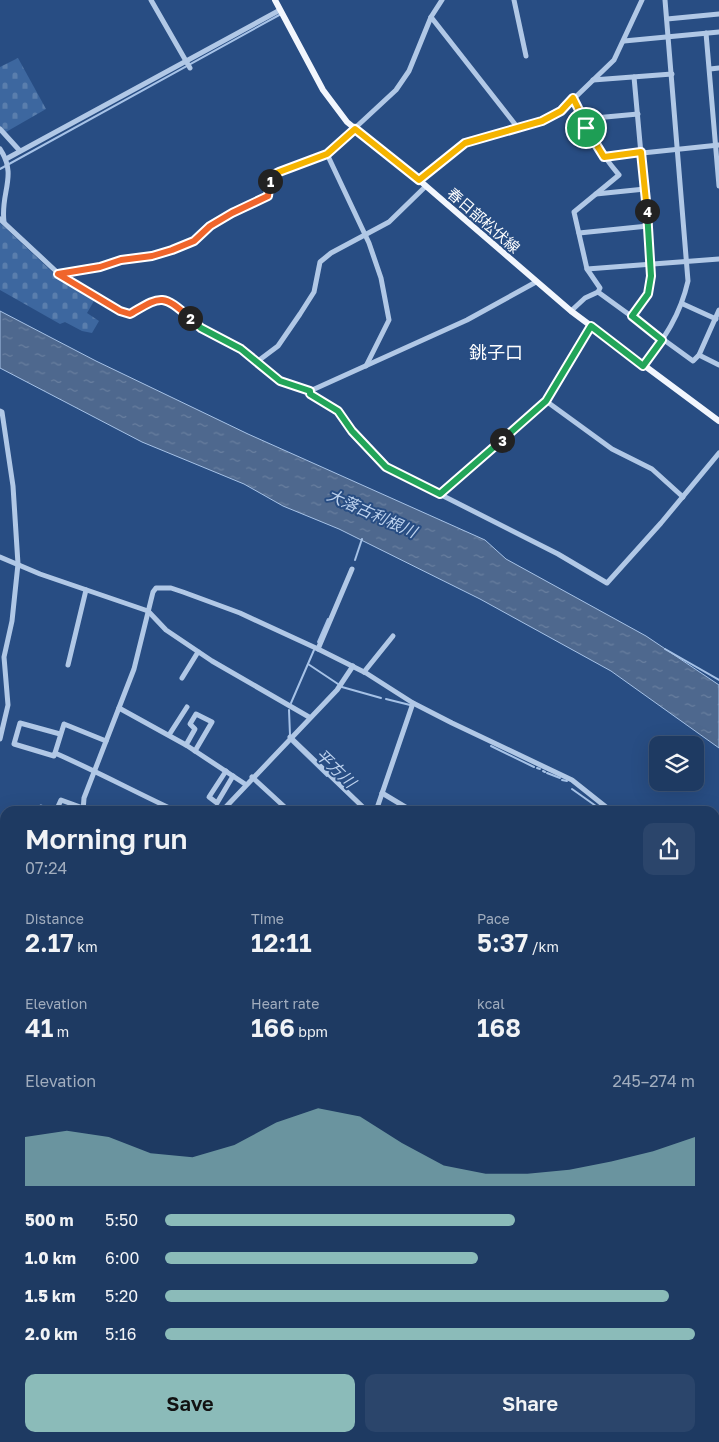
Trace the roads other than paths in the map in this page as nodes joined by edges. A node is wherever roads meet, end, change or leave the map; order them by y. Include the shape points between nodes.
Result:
1 (151, 0) edge
2 (275, 0) edge
3 (442, 0) edge
4 (514, 0) edge
5 (642, 0) edge
6 (666, 0) edge
7 (280, 10) junction
8 (719, 14) edge
9 (430, 17) junction
10 (667, 19) junction
11 (719, 32) edge
12 (706, 34) junction
13 (668, 36) junction
14 (624, 41) junction
15 (526, 56) dead end
16 (187, 62) junction
17 (190, 68) dead end
18 (719, 68) edge
19 (710, 69) junction
20 (672, 74) junction
21 (634, 77) junction
22 (593, 80) junction
23 (573, 98) junction
24 (719, 107) edge
25 (712, 108) junction
26 (638, 114) junction
27 (584, 119) junction
28 (518, 128) junction
29 (0, 129) edge
30 (355, 129) junction
31 (717, 145) edge
32 (678, 148) junction
33 (0, 149) edge
34 (20, 151) junction
35 (641, 152) junction
36 (327, 154) junction
37 (604, 157) junction
38 (6, 160) junction
39 (419, 180) junction
40 (719, 182) edge
41 (426, 186) junction
42 (719, 186) edge
43 (645, 189) junction
44 (595, 194) junction
45 (2, 220) edge
46 (648, 226) junction
47 (579, 233) junction
48 (366, 236) junction
49 (719, 258) edge
50 (688, 261) junction
51 (651, 264) junction
52 (587, 269) junction
53 (58, 274) junction
54 (536, 282) junction
55 (598, 292) junction
56 (683, 304) junction
57 (719, 310) edge
58 (571, 311) junction
59 (632, 316) junction
60 (716, 319) junction
61 (591, 326) junction
62 (662, 340) junction
63 (699, 355) junction
64 (258, 361) junction
65 (719, 365) edge
66 (643, 366) junction
67 (366, 367) junction
68 (310, 391) junction
69 (546, 401) junction
70 (0, 411) edge
71 (719, 421) edge
72 (719, 453) edge
73 (440, 494) junction
74 (683, 497) junction
75 (0, 557) edge
76 (18, 564) junction
77 (352, 570) dead end
78 (86, 590) junction
79 (148, 611) junction
80 (393, 636) dead end
81 (318, 649) junction
82 (198, 652) junction
83 (68, 665) dead end
84 (353, 666) junction
85 (364, 672) junction
86 (182, 678) dead end
87 (413, 703) junction
88 (187, 707) dead end
89 (119, 708) junction
90 (309, 717) junction
91 (60, 734) junction
92 (169, 735) junction
93 (290, 737) junction
94 (0, 739) edge
95 (106, 741) junction
96 (186, 745) junction
97 (195, 751) junction
98 (55, 753) junction
99 (95, 770) junction
100 (226, 771) junction
101 (233, 776) junction
102 (252, 777) junction
103 (245, 784) junction
104 (382, 793) junction
105 (58, 806) edge
106 (74, 806) edge
107 (84, 806) edge
108 (165, 806) edge
109 (226, 806) edge
110 (284, 806) edge
111 (362, 806) edge
112 (378, 806) edge
113 (404, 806) edge
114 (605, 806) edge

1 - 16 street
2 - 7 main road, 春日部松伏線
3 - 9 street
4 - 15 street
5 - 14 street
6 - 10 street
7 - 16 street
7 - 30 main road, 春日部松伏線 via 328,99
8 - 10 street
9 - 28 street
9 - 30 street via 404,82
10 - 13 street
11 - 12 street
12 - 13 street
12 - 19 street
13 - 14 street
13 - 20 street
14 - 22 street via 614,60
16 - 17 street
16 - 34 street
18 - 19 street
19 - 25 street
20 - 21 street
20 - 32 street
21 - 22 street
21 - 26 street
22 - 23 street
23 - 27 street
23 - 28 street via 561,111
24 - 25 street
25 - 31 street
26 - 27 street
26 - 35 street
27 - 37 street
28 - 39 street via 465,143
29 - 34 street
30 - 36 street
30 - 39 main road, 春日部松伏線
31 - 32 street
31 - 40 street
32 - 35 street
32 - 50 street
33 - 38 street
34 - 38 street
35 - 37 street
35 - 43 street
36 - 48 street
36 - 53 street via 271,176 268,196 210,226 194,241 152,256
37 - 44 street via 619,175
38 - 45 street via 10,175
39 - 41 main road, 春日部松伏線
40 - 42 street
41 - 48 street via 389,222
41 - 54 main road, 春日部松伏線
43 - 44 street
43 - 46 street
44 - 47 street via 574,212
45 - 53 street
46 - 47 street
46 - 51 street
47 - 52 street
48 - 64 street via 320,262 314,292 278,346
48 - 67 street via 381,278 389,320
49 - 50 street
50 - 51 street
50 - 56 street
51 - 52 street
51 - 59 street via 648,294
52 - 55 street via 600,288
53 - 64 street via 130,314 153,301 171,301 201,328
54 - 58 main road, 春日部松伏線
54 - 67 street via 492,308
55 - 58 street via 585,298
55 - 59 street
56 - 60 street
56 - 62 street
57 - 60 street
58 - 61 main road, 春日部松伏線
59 - 62 street
60 - 63 street
61 - 66 main road, 春日部松伏線
61 - 69 street
62 - 63 street via 694,361
62 - 66 street
63 - 65 street
64 - 68 street via 280,381
66 - 71 main road, 春日部松伏線
67 - 68 street
68 - 73 street via 338,411 386,467
69 - 73 street
69 - 74 street via 612,449 652,470
70 - 76 street via 12,486
72 - 74 street
73 - 74 street via 558,554 607,583
75 - 76 street
76 - 78 street
76 - 94 street via 12,621 4,657 8,705
77 - 81 street
78 - 79 street
78 - 83 street
79 - 81 street via 156,588 171,588 240,613
79 - 82 street via 166,630
79 - 89 street via 140,649
80 - 85 street
81 - 84 street
82 - 86 street
82 - 90 street
84 - 85 street
84 - 90 street via 337,690
85 - 87 street
87 - 104 street
87 - 114 street via 572,780
88 - 92 street
89 - 92 street
89 - 95 street
90 - 93 street
91 - 95 street via 64,724
91 - 98 street
91 - 98 street via 20,723 14,744 54,756
92 - 96 street
93 - 102 street
93 - 111 street
95 - 99 street
96 - 97 street
96 - 97 street via 195,729 190,724 196,714 212,722
97 - 100 street
98 - 99 street
99 - 107 street
99 - 108 street
100 - 101 street
100 - 101 street via 209,797 217,803
101 - 103 street
102 - 103 street
102 - 110 street
103 - 109 street
104 - 112 street
104 - 113 street
105 - 106 street via 61,800

